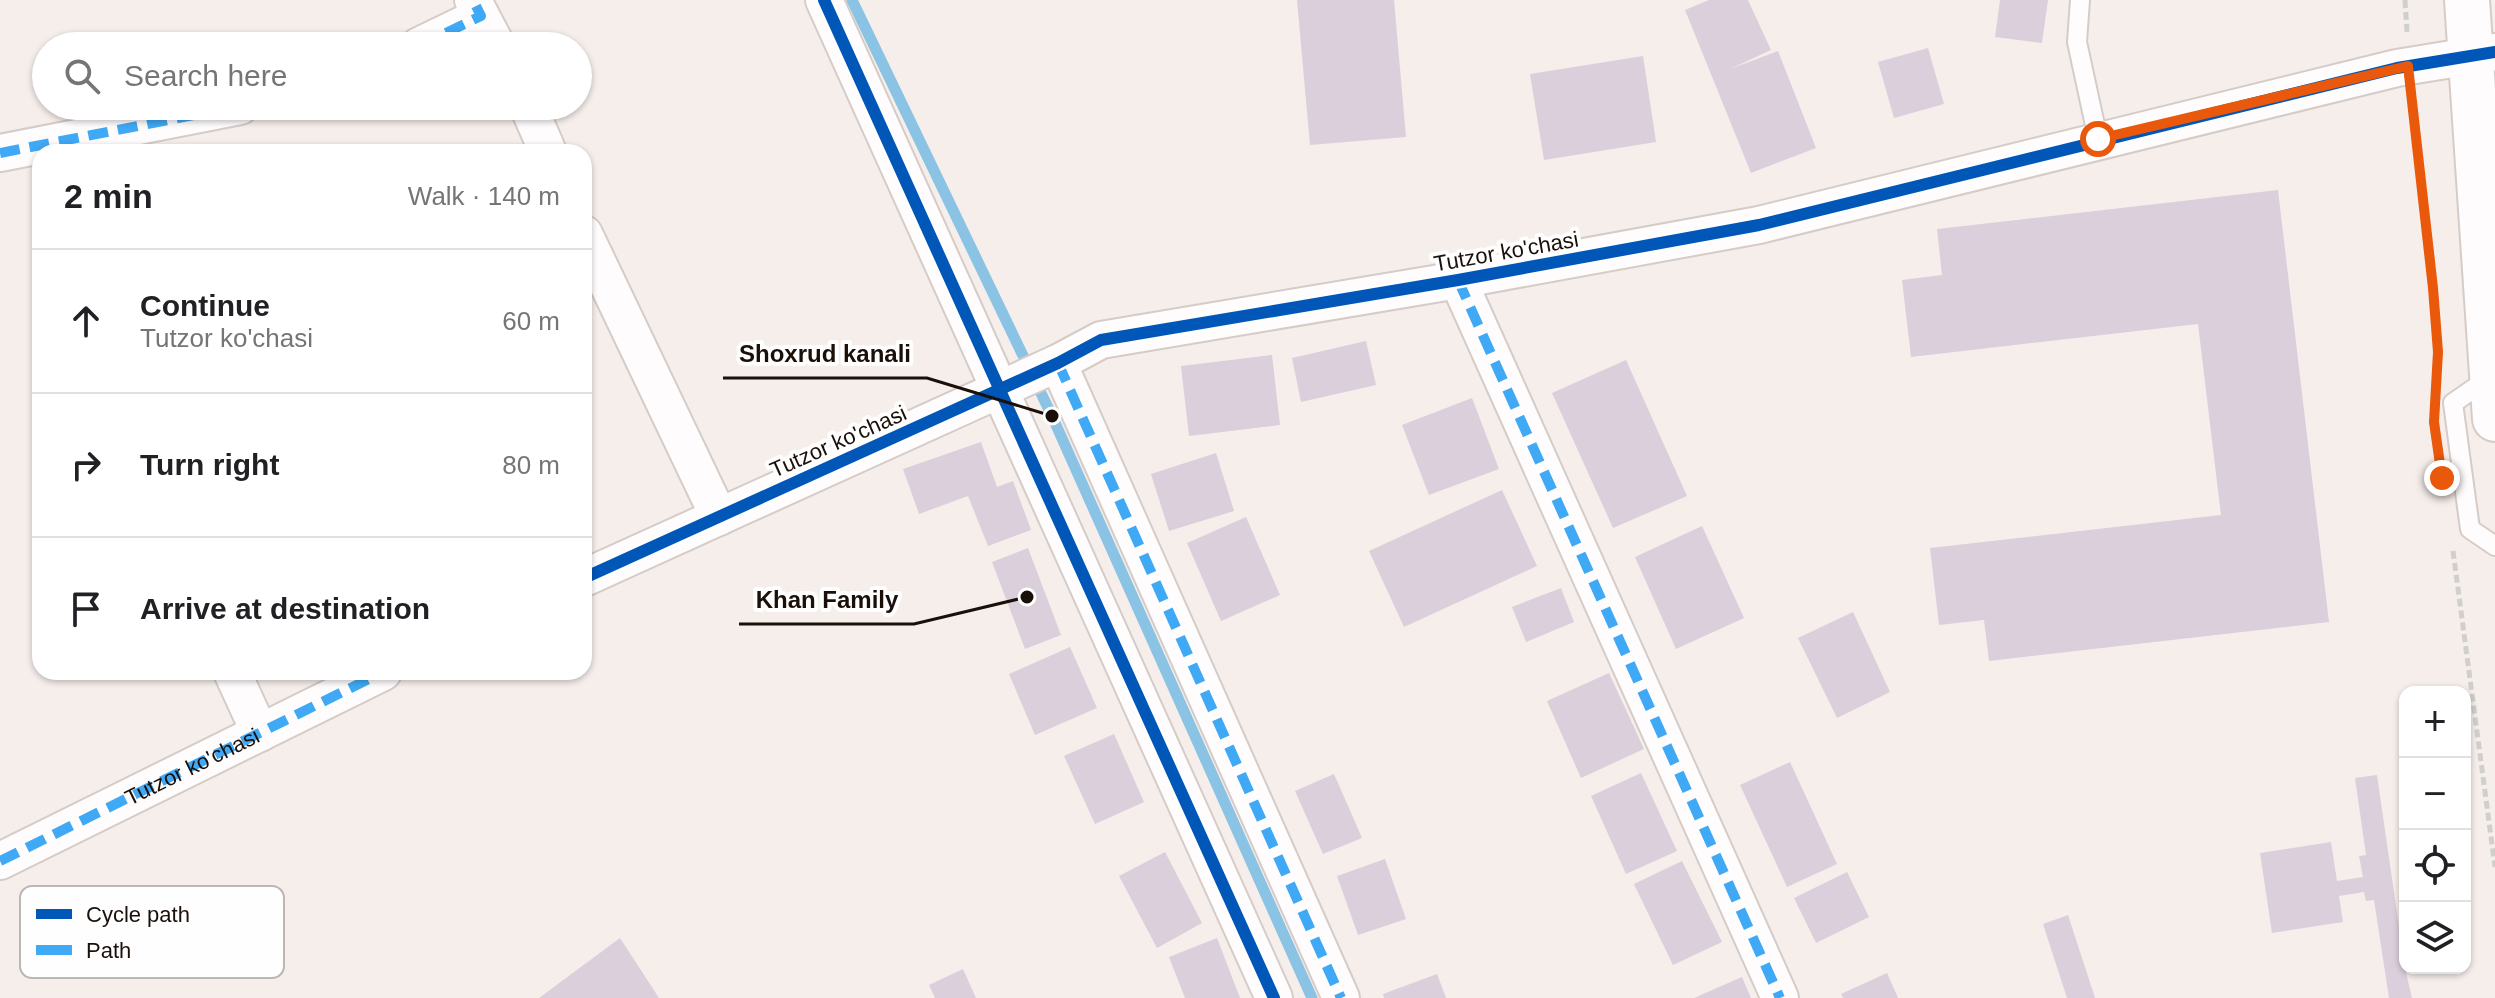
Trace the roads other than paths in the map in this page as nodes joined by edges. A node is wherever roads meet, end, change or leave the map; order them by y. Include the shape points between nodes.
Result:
1 (824, 0) edge
2 (2080, 0) edge
3 (2467, 0) edge
4 (484, 21) edge
5 (455, 32) edge
6 (2482, 54) edge
7 (169, 120) edge
8 (534, 120) edge
9 (2098, 139) junction
10 (46, 144) edge
11 (545, 144) edge
12 (32, 147) edge
13 (0, 153) edge
14 (592, 251) edge
15 (1458, 280) junction
16 (1058, 363) junction
17 (1001, 390) junction
18 (2493, 398) edge
19 (719, 517) junction
20 (2495, 546) edge
21 (592, 574) edge
22 (236, 680) edge
23 (367, 680) edge
24 (260, 733) junction
25 (0, 861) edge
26 (1274, 998) edge
27 (1341, 998) edge
28 (1780, 998) edge

1 - 17 street
2 - 9 lane via 2077,42
3 - 6 main road
4 - 5 street
6 - 9 street, Tutzor ko'chasi via 2408,66
6 - 18 main road
7 - 10 street
8 - 11 street
9 - 15 street, Tutzor ko'chasi via 1759,225
12 - 13 street
14 - 19 street
15 - 16 street, Tutzor ko'chasi via 1101,340
15 - 28 street
16 - 17 street, Tutzor ko'chasi
16 - 27 street
17 - 19 street, Tutzor ko'chasi
17 - 26 street
18 - 20 lane via 2453,403 2470,529
19 - 21 street, Tutzor ko'chasi
22 - 24 street
23 - 24 street, Tutzor ko'chasi
24 - 25 street, Tutzor ko'chasi

